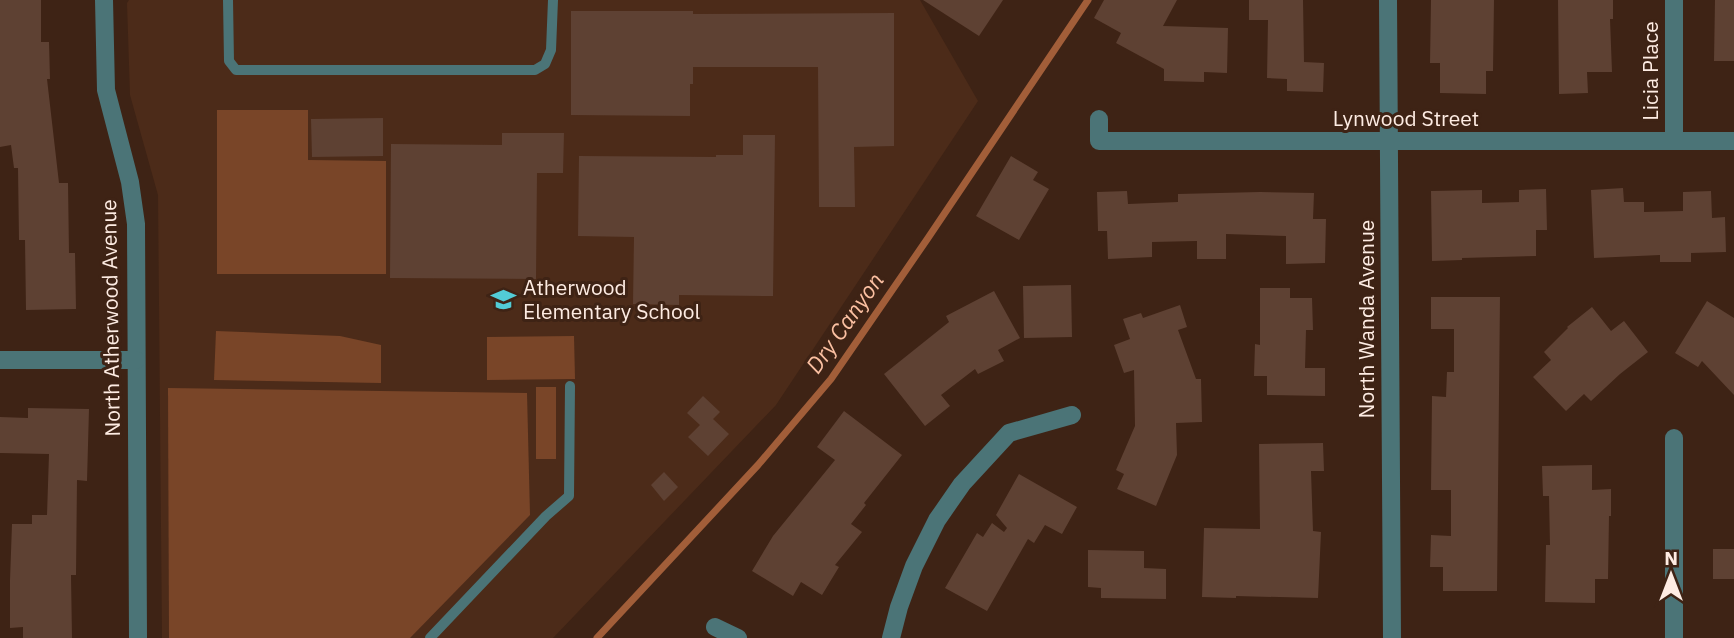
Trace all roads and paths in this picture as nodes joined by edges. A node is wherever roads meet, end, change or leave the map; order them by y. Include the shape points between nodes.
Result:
1 (104, 0) edge
2 (228, 0) edge
3 (553, 0) edge
4 (1388, 0) edge
5 (1674, 0) edge
6 (1099, 119) dead end
7 (1389, 141) junction
8 (1674, 141) junction
9 (1734, 141) edge
10 (0, 360) edge
11 (136, 360) junction
12 (570, 386) dead end
13 (1072, 415) dead end
14 (1674, 438) dead end
15 (715, 627) dead end
16 (138, 638) edge
17 (430, 638) edge
18 (738, 638) edge
19 (891, 638) edge
20 (1392, 638) edge
21 (1674, 638) edge

1 - 11 street, North Atherwood Avenue via 106,90 136,224
2 - 3 lane via 229,61 236,70 403,71 536,70 545,64 551,50
4 - 7 street, North Wanda Avenue
5 - 8 street, Licia Place
6 - 7 street, Lynwood Street via 1099,141
7 - 8 street, Lynwood Street
7 - 20 street, North Wanda Avenue
8 - 9 street, Lynwood Street
10 - 11 street
11 - 16 street, North Atherwood Avenue
12 - 17 lane via 569,496
13 - 19 street via 1009,433 962,484 914,566
14 - 21 street
15 - 18 street

